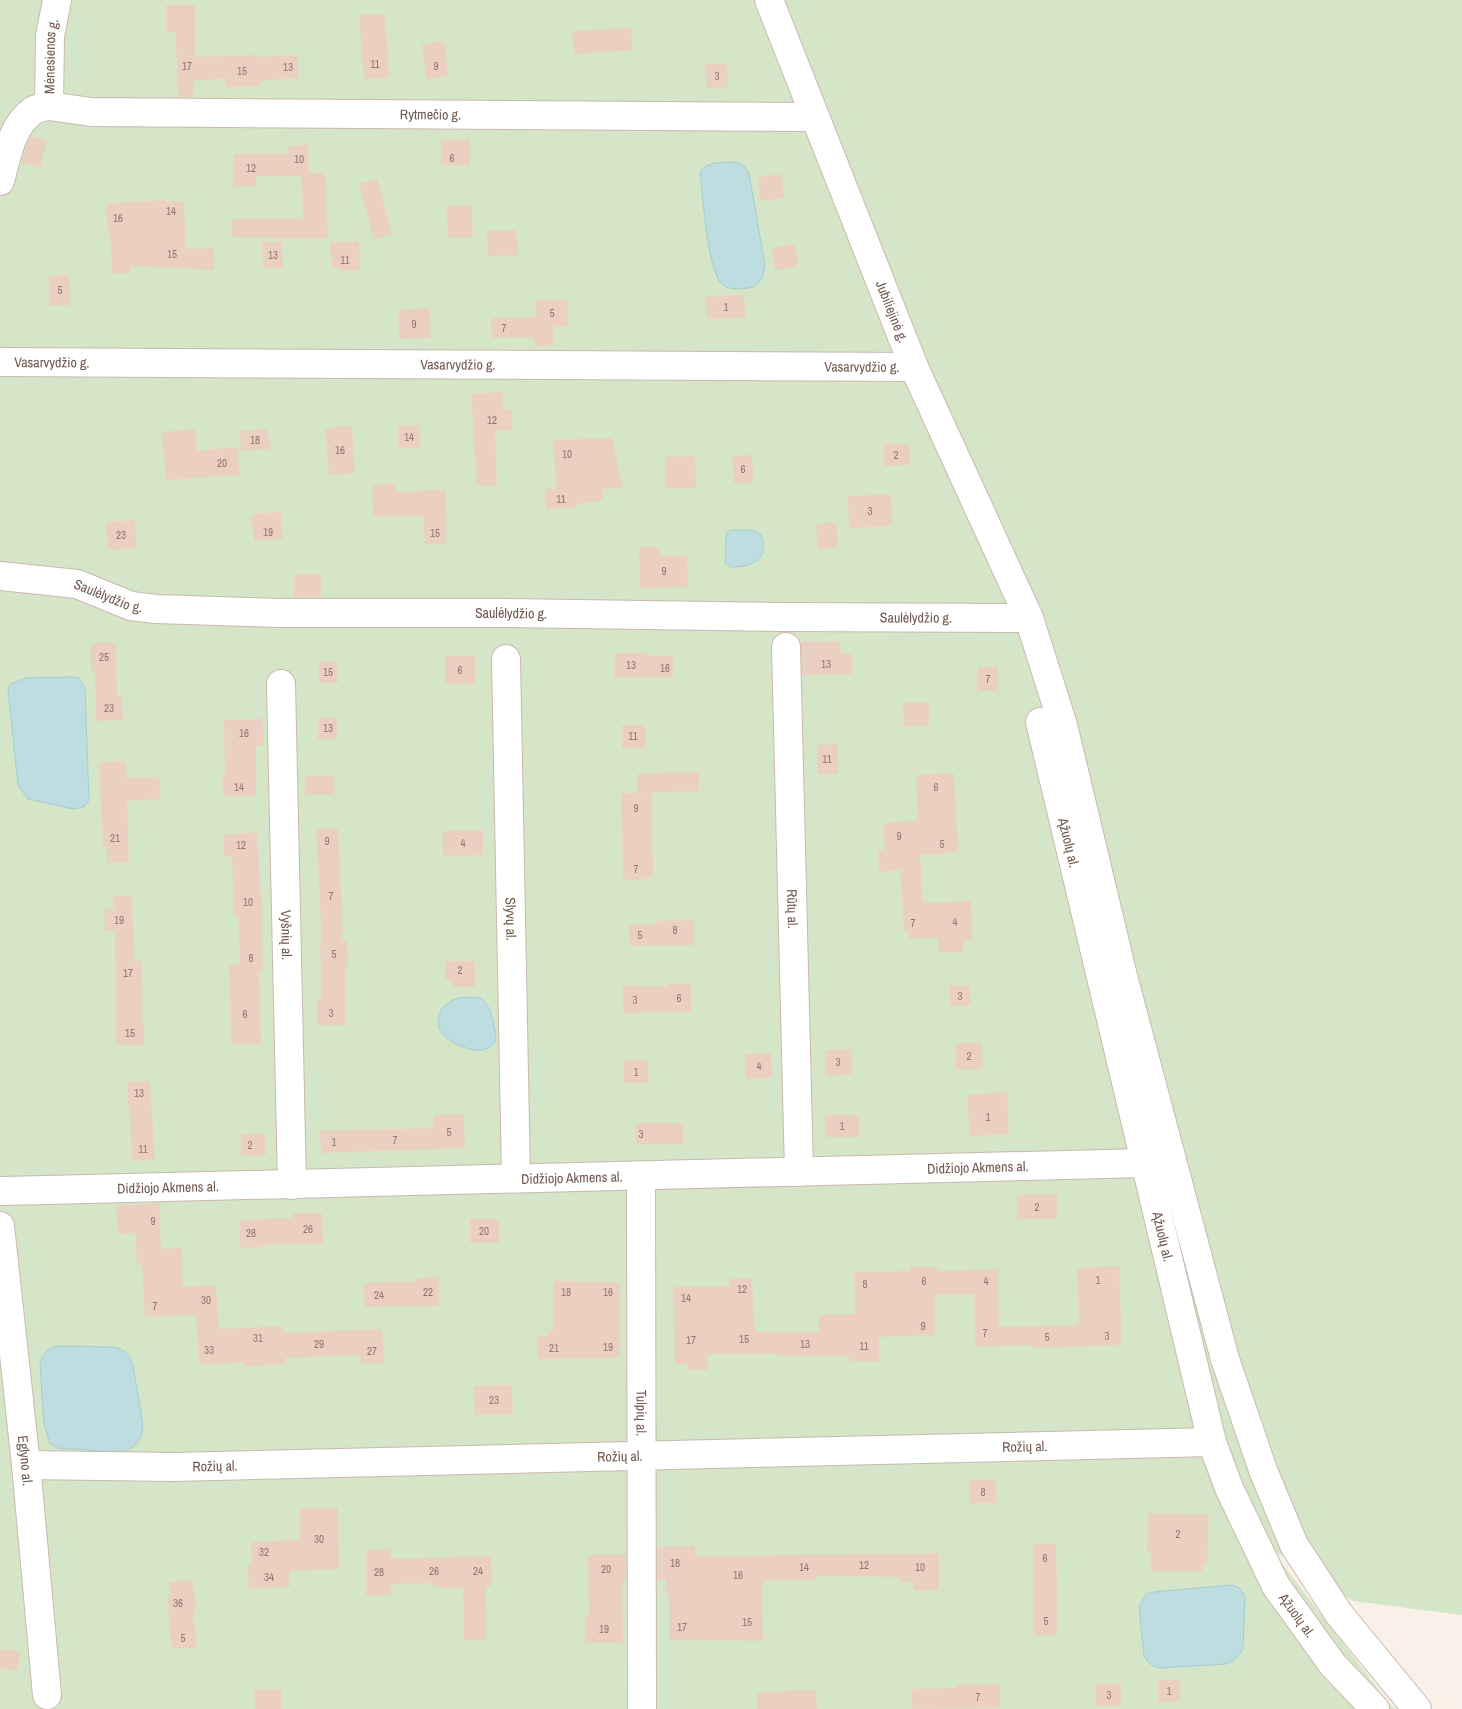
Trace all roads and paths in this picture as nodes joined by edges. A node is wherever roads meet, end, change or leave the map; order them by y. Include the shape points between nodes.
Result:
1 (57, 0) edge
2 (769, 0) edge
3 (49, 106) junction
4 (815, 117) junction
5 (0, 181) edge
6 (0, 362) edge
7 (914, 367) junction
8 (0, 576) edge
9 (1029, 618) junction
10 (786, 647) dead end
11 (506, 659) dead end
12 (281, 684) dead end
13 (1040, 722) dead end
14 (1145, 1163) junction
15 (799, 1172) junction
16 (641, 1177) junction
17 (516, 1178) junction
18 (292, 1185) junction
19 (0, 1191) edge
20 (0, 1226) edge
21 (1212, 1442) junction
22 (640, 1457) junction
23 (26, 1466) junction
24 (47, 1695) dead end
25 (642, 1709) edge
26 (1375, 1709) edge
27 (1417, 1709) edge

1 - 3 street, Mėnesienos g. via 50,36
2 - 4 street, Jubiliejinė g.
3 - 4 street, Rytmečio g. via 91,112
3 - 5 street, Mėnesienos g. via 35,109 24,119 13,136
4 - 7 street, Jubiliejinė g.
6 - 7 street, Vasarvydžio g.
7 - 9 street, Jubiliejinė g.
8 - 9 street, Saulėlydžio g. via 77,584 131,606 156,609 280,613
9 - 27 street, Jubiliejinė g. via 1063,725 1123,976 1225,1359 1263,1470 1294,1545 1339,1614
10 - 15 street, Rūtų al.
11 - 17 street, Slyvų al.
12 - 18 street, Vyšnių al.
13 - 14 street, Ąžuolų al.
14 - 15 street, Didžiojo Akmens al.
14 - 21 street, Ąžuolų al.
15 - 16 street, Didžiojo Akmens al.
16 - 17 street, Didžiojo Akmens al.
16 - 22 street, Tulpių al.
17 - 18 street, Didžiojo Akmens al.
18 - 19 street, Didžiojo Akmens al.
20 - 23 street, Eglyno al.
21 - 22 street, Rožių al.
21 - 26 street, Ąžuolų al. via 1229,1488 1276,1586 1333,1664
22 - 23 street, Rožių al. via 174,1467
22 - 25 street, Tulpių al.
23 - 24 street, Eglyno al.

